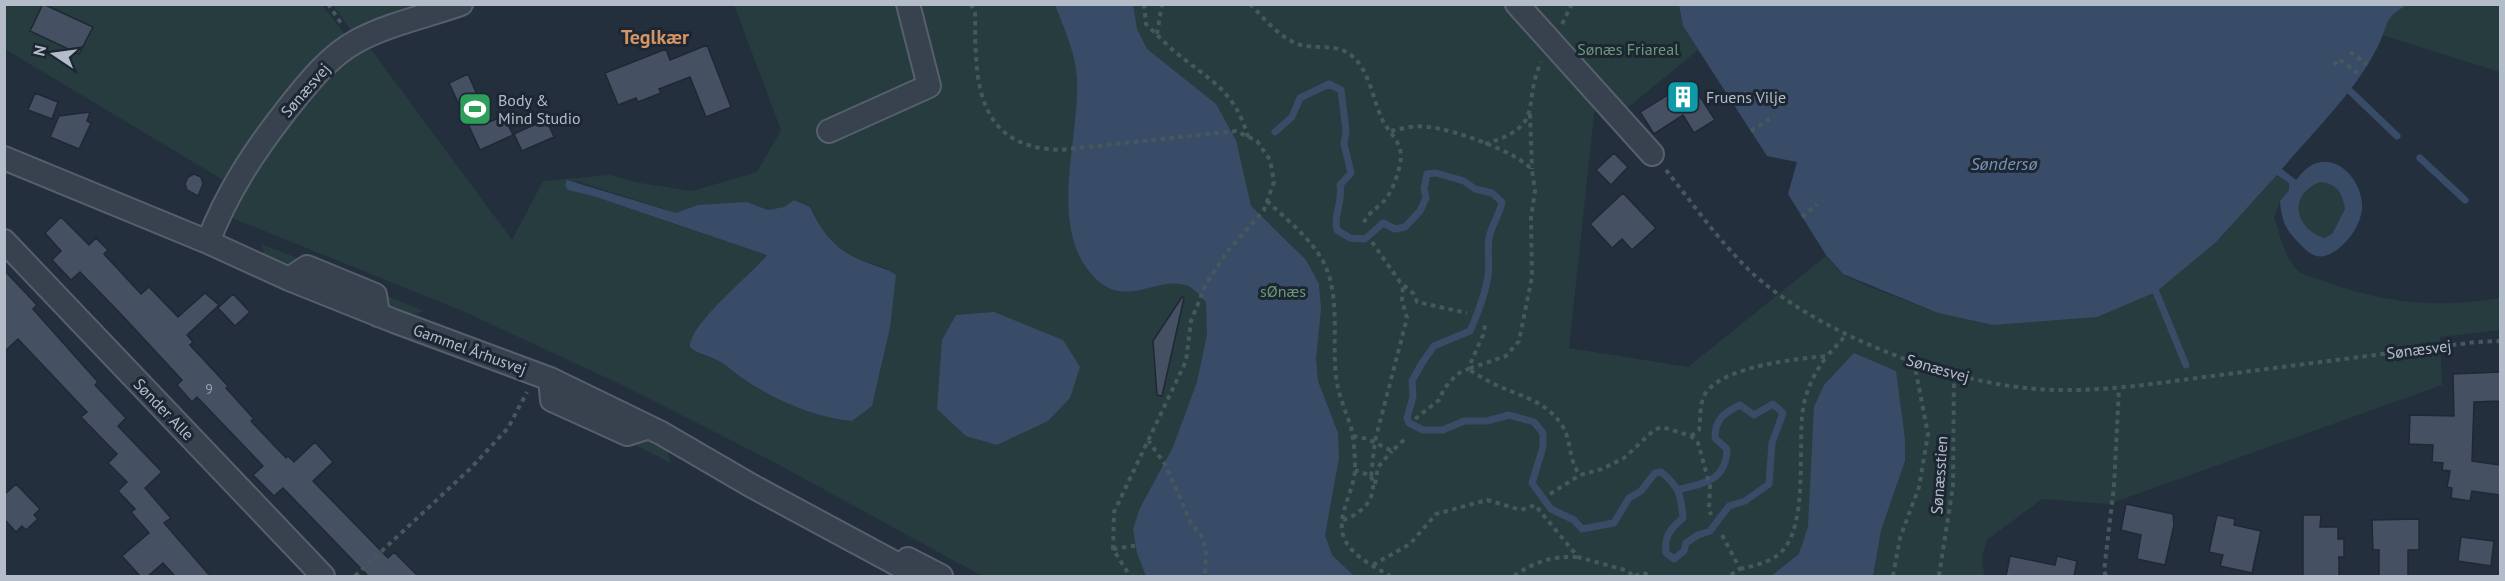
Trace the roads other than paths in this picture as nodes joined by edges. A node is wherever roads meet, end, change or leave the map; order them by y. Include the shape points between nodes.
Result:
1 (461, 4) edge
2 (908, 4) edge
3 (1517, 4) edge
4 (829, 130) dead end
5 (1652, 154) road end
6 (4, 158) edge
7 (4, 241) edge
8 (208, 242) junction
9 (858, 543) junction
10 (323, 576) edge
11 (919, 576) edge
12 (941, 576) edge

1 - 8 street, Sønæsvej via 385,29 356,42 328,62 257,148 219,211
2 - 4 street via 929,86
3 - 5 street
6 - 8 street, Gammel Århusvej
7 - 10 street, Sønder Alle
8 - 9 street, Gammel Århusvej via 378,315 543,376 649,427
9 - 11 street, Gammel Århusvej
9 - 12 street via 874,540

